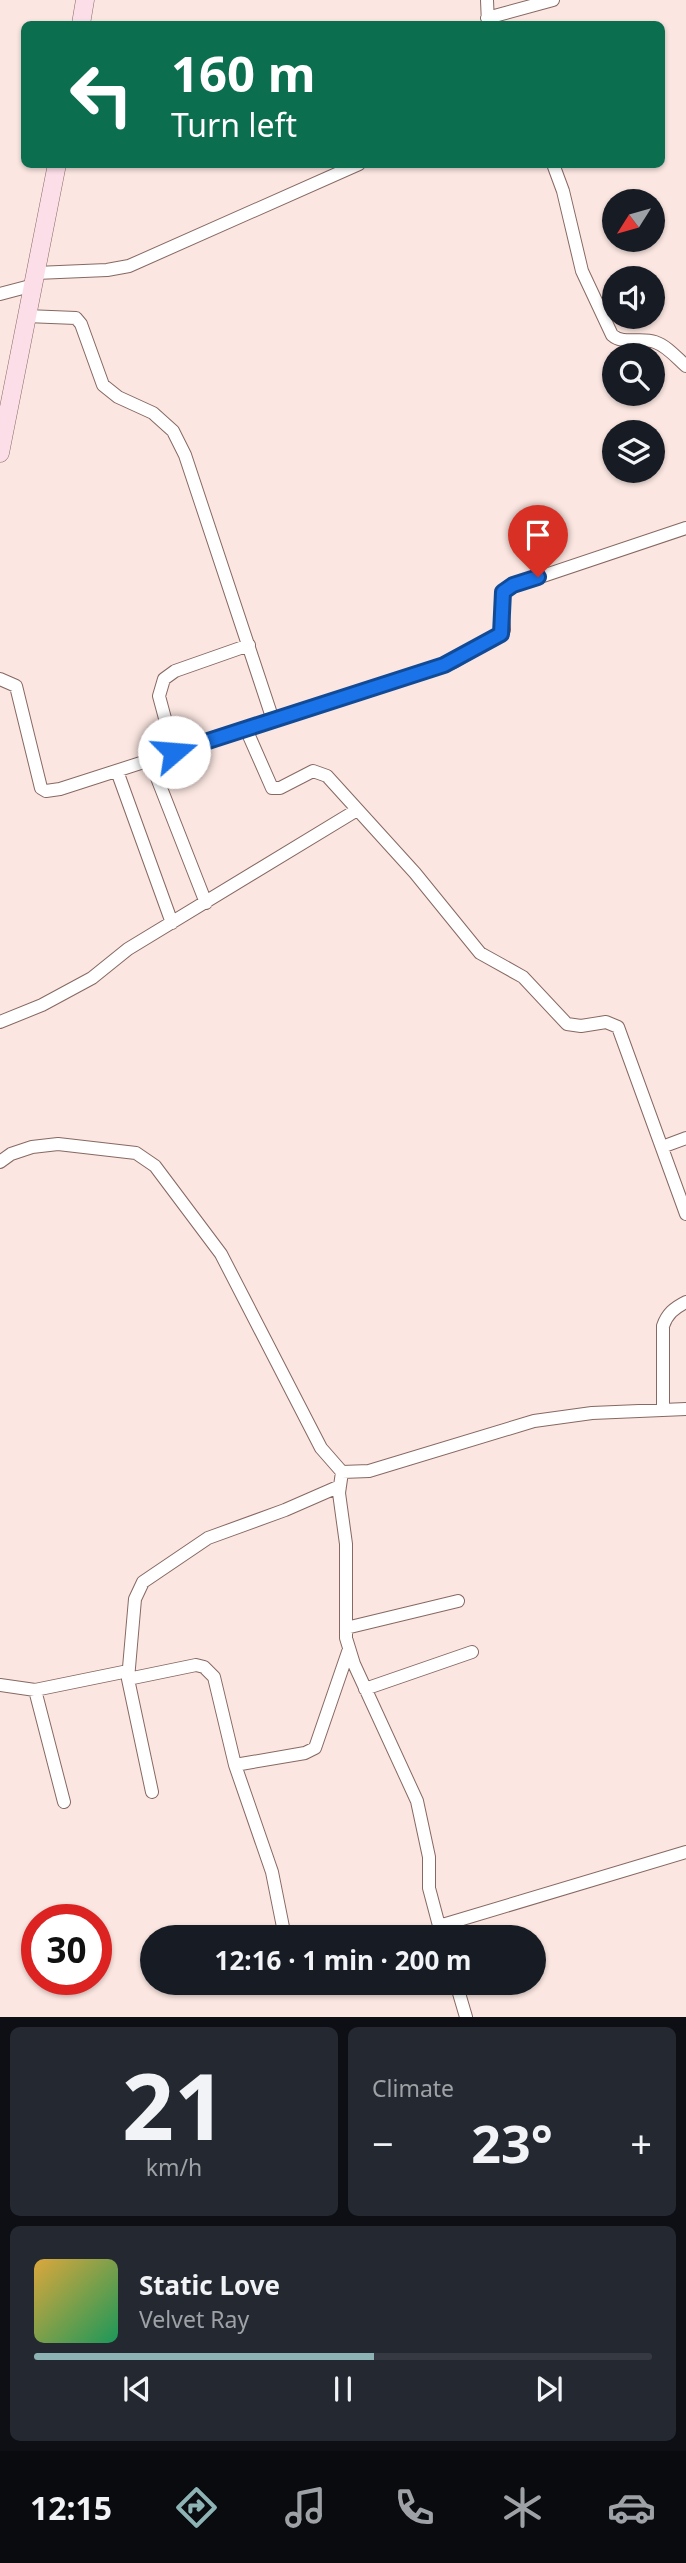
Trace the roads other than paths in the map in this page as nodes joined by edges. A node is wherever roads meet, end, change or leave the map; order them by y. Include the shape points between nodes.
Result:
1 (85, 0) edge
2 (487, 0) edge
3 (553, 0) edge
4 (82, 21) edge
5 (487, 21) edge
6 (56, 168) edge
7 (350, 168) edge
8 (554, 168) edge
9 (35, 279) junction
10 (0, 294) edge
11 (26, 316) junction
12 (686, 366) edge
13 (5, 398) edge
14 (0, 453) edge
15 (686, 528) edge
16 (249, 645) junction
17 (0, 679) edge
18 (273, 720) junction
19 (246, 729) junction
20 (174, 752) junction
21 (150, 760) junction
22 (117, 771) junction
23 (357, 810) junction
24 (206, 903) junction
25 (172, 923) junction
26 (0, 1022) edge
27 (686, 1138) edge
28 (662, 1147) junction
29 (0, 1162) edge
30 (686, 1214) edge
31 (686, 1302) edge
32 (663, 1409) junction
33 (686, 1409) edge
34 (342, 1472) junction
35 (340, 1486) junction
36 (458, 1601) dead end
37 (346, 1628) junction
38 (349, 1649) junction
39 (471, 1652) dead end
40 (128, 1675) junction
41 (0, 1685) edge
42 (365, 1689) junction
43 (35, 1690) junction
44 (235, 1765) junction
45 (152, 1793) dead end
46 (64, 1802) dead end
47 (686, 1852) edge
48 (283, 1925) edge
49 (439, 1925) edge
50 (462, 1925) edge
51 (460, 1995) edge
52 (467, 2017) edge

1 - 4 main road
2 - 5 street
3 - 5 street
6 - 9 main road
7 - 9 street via 129,266
8 - 12 street via 582,271 612,334 622,340 652,340
9 - 10 street
9 - 11 main road
11 - 13 main road
11 - 16 street via 76,318 103,385 153,413 173,431
13 - 14 main road
15 - 18 street via 508,588 502,597 504,630 453,662
16 - 18 street
16 - 20 street via 164,679 159,696
17 - 22 street via 16,686 41,788 60,789
18 - 19 street
19 - 20 street
19 - 23 street via 272,788 321,772
20 - 21 street
21 - 22 street
21 - 24 street
22 - 25 street
23 - 24 street
23 - 28 street via 480,953 523,977 567,1024 606,1022 618,1027
24 - 25 street
25 - 26 street via 128,949 92,978
27 - 28 street
28 - 30 street
29 - 34 street via 33,1147 58,1144 136,1153 155,1166 221,1254 321,1448
31 - 32 street via 666,1317 663,1326
32 - 33 street
32 - 34 street via 534,1422 369,1471
34 - 35 street
35 - 37 street via 346,1544
35 - 40 street via 208,1538 143,1582 135,1599
36 - 37 street
37 - 38 street
38 - 42 street
38 - 44 street via 315,1748 305,1754
39 - 42 street
40 - 43 street
40 - 44 street via 204,1667 217,1685
40 - 45 street
41 - 43 street
42 - 49 street via 417,1801
43 - 46 street
44 - 48 street via 272,1872
47 - 50 street
51 - 52 street

